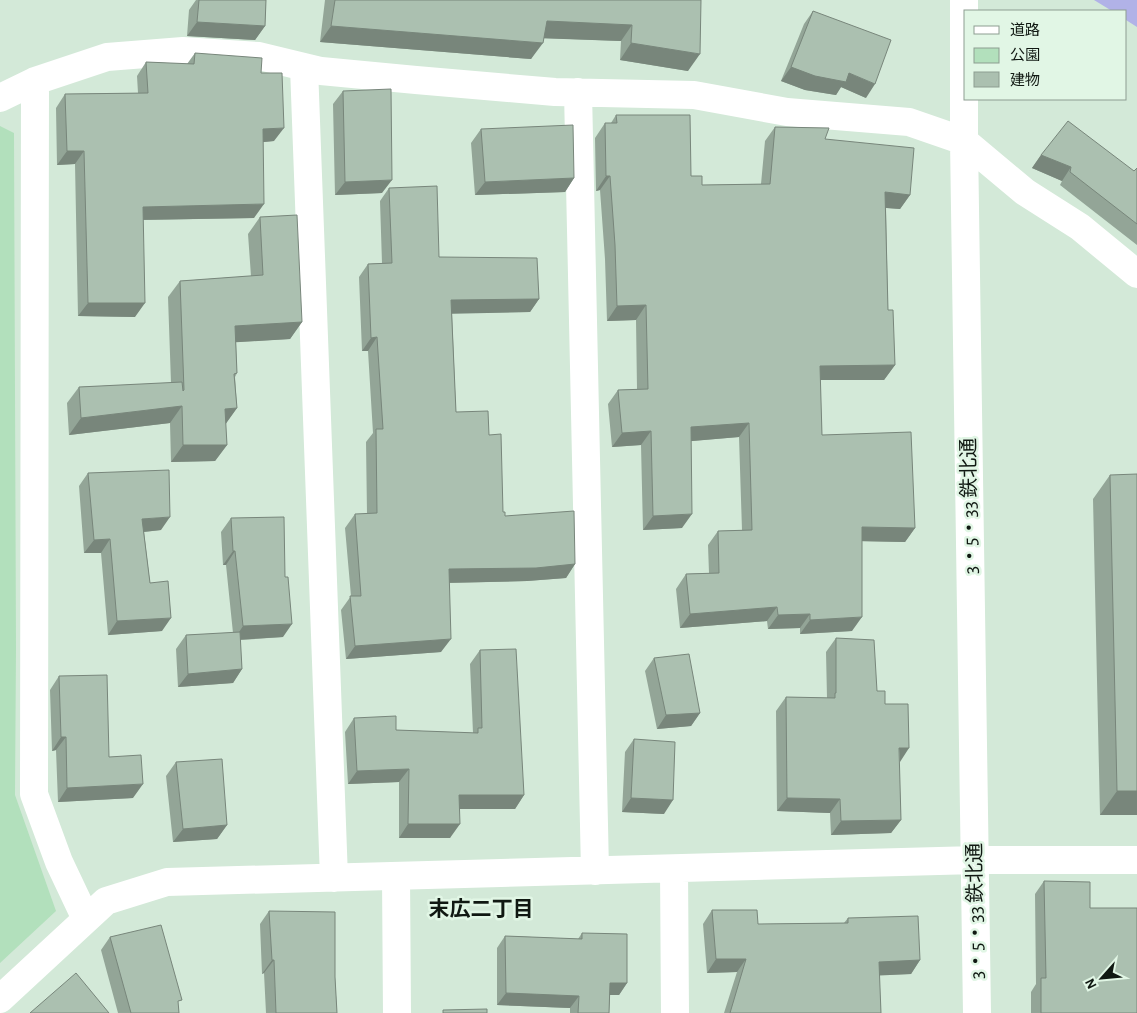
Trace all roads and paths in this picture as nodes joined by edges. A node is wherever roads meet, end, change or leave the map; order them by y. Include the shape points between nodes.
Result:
1 (964, 0) edge
2 (304, 67) junction
3 (35, 81) junction
4 (578, 92) junction
5 (0, 98) edge
6 (964, 141) junction
7 (1137, 274) edge
8 (976, 860) junction
9 (1137, 860) edge
10 (674, 868) junction
11 (595, 871) junction
12 (396, 876) junction
13 (334, 878) junction
14 (86, 919) junction
15 (0, 999) edge
16 (396, 1013) edge
17 (675, 1013) edge
18 (978, 1013) edge

1 - 6 street, 3・5・33 鉄北通
2 - 3 street via 259,56 183,51 107,57
2 - 4 street via 407,79
2 - 13 street
3 - 5 street
3 - 14 street via 34,794 59,862
4 - 6 street via 694,94 787,112 909,122
4 - 11 street
6 - 7 street via 1025,192 1080,227
6 - 8 street, 3・5・33 鉄北通
8 - 9 street
8 - 10 street
8 - 18 street, 3・5・33 鉄北通
10 - 11 street
10 - 17 street
11 - 12 street
12 - 13 street
12 - 16 street
13 - 14 street via 167,882 106,901
14 - 15 street

